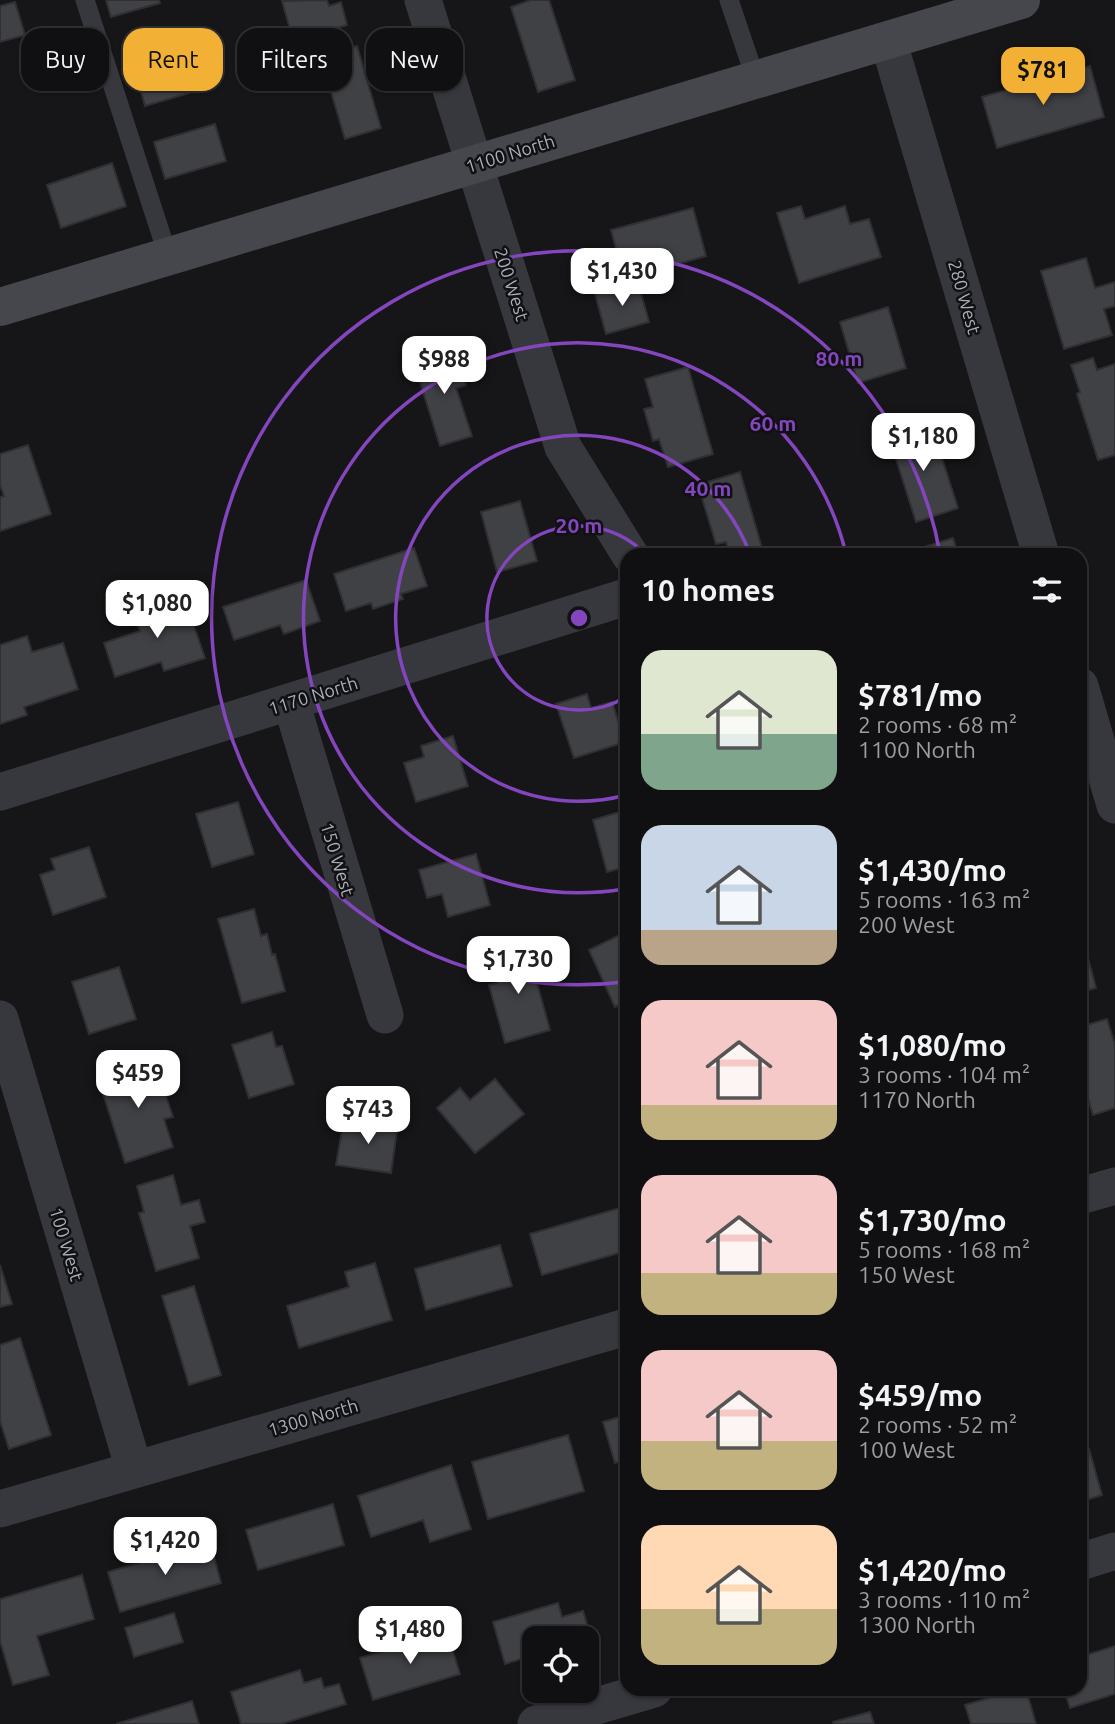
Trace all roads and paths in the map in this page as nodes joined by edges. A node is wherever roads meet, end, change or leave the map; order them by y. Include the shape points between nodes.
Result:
1 (85, 0) edge
2 (423, 0) edge
3 (729, 0) edge
4 (1001, 3) edge
5 (888, 40) junction
6 (756, 80) junction
7 (475, 164) junction
8 (168, 256) junction
9 (0, 307) edge
10 (626, 548) edge
11 (1039, 548) edge
12 (620, 599) edge
13 (291, 702) junction
14 (1087, 710) edge
15 (0, 792) edge
16 (1115, 805) edge
17 (385, 1016) dead end
18 (0, 1019) edge
19 (1115, 1186) edge
20 (1087, 1194) edge
21 (620, 1329) edge
22 (134, 1469) junction
23 (0, 1509) edge
24 (1115, 1551) edge
25 (1087, 1560) edge
26 (630, 1696) edge
27 (536, 1724) edge

1 - 8 lane
2 - 7 street, 200 West
3 - 6 lane
4 - 5 main road, 1100 North
5 - 6 main road, 1100 North
5 - 11 street, 280 West
6 - 7 main road, 1100 North
7 - 8 main road, 1100 North
7 - 10 street, 200 West via 564,447
8 - 9 main road, 1100 North
12 - 13 street, 1170 North
13 - 15 street, 1170 North
13 - 17 street, 150 West
14 - 16 street
18 - 22 street, 100 West
19 - 20 street
21 - 22 street, 1300 North
22 - 23 street, 1300 North
24 - 25 street
26 - 27 street

